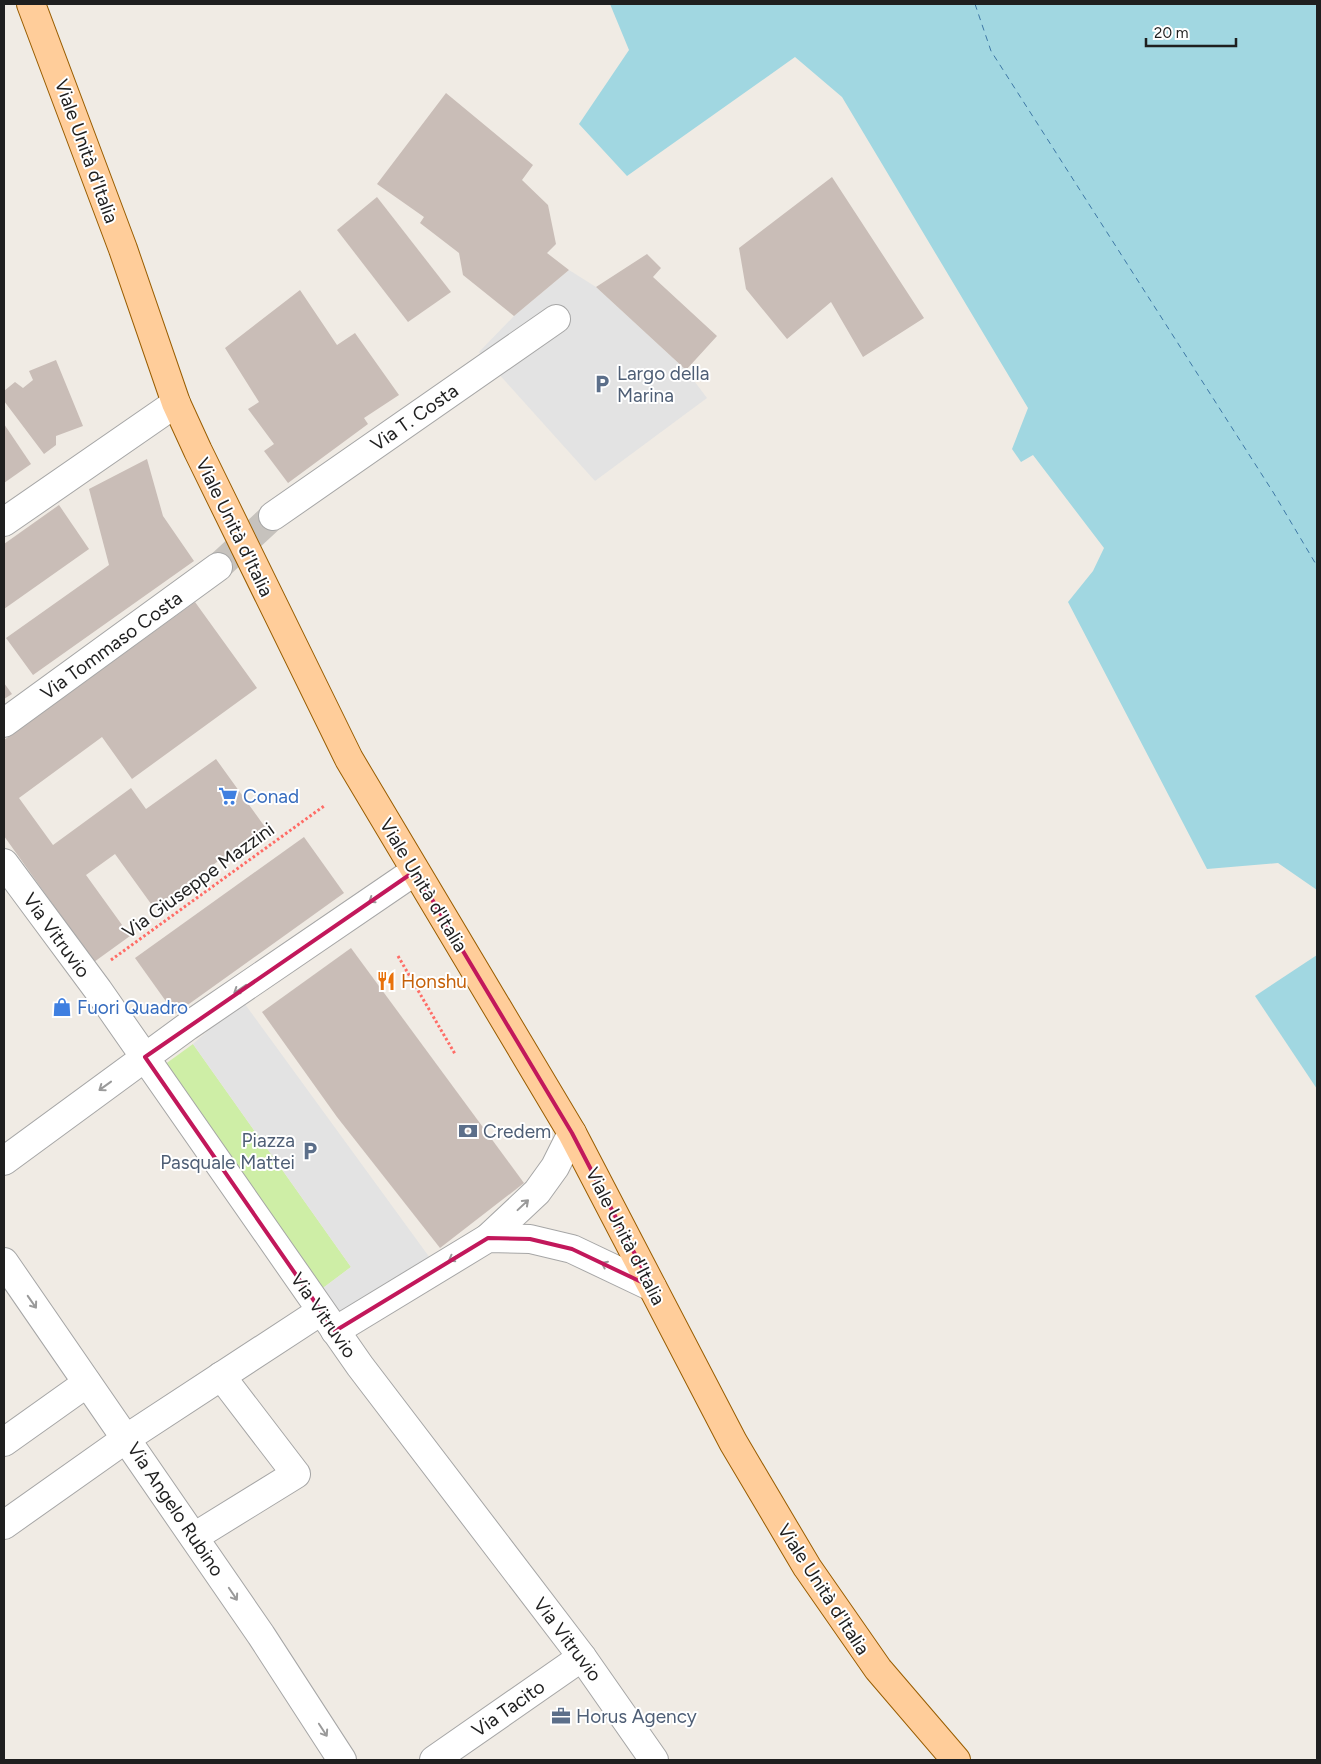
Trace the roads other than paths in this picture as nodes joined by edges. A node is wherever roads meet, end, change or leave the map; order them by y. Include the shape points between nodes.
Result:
1 (31, 4) edge
2 (556, 319) dead end
3 (176, 403) junction
4 (273, 516) tunnel mouth
5 (4, 522) edge
6 (218, 567) tunnel mouth
7 (4, 723) edge
8 (4, 863) edge
9 (415, 871) junction
10 (144, 1057) junction
11 (572, 1134) junction
12 (4, 1161) edge
13 (488, 1238) junction
14 (4, 1262) edge
15 (652, 1286) junction
16 (328, 1321) junction
17 (221, 1376) junction
18 (87, 1383) junction
19 (127, 1438) junction
20 (4, 1442) edge
21 (4, 1525) edge
22 (194, 1537) junction
23 (582, 1657) junction
24 (342, 1760) edge
25 (434, 1760) edge
26 (654, 1760) edge
27 (956, 1760) edge

1 - 3 main road, Viale Unità d'Italia via 123,249
2 - 4 street, Via T. Costa
3 - 5 street
3 - 9 main road, Viale Unità d'Italia via 349,759
6 - 7 street, Via Tommaso Costa
8 - 10 street, Via Vitruvio
9 -> 10 street
9 - 11 main road, Viale Unità d'Italia
10 -> 12 street
10 - 16 street, Via Vitruvio
13 -> 11 street via 537,1192
11 - 15 main road, Viale Unità d'Italia
15 -> 13 street via 572,1249 530,1239
13 -> 16 street
14 -> 18 street, Via Angelo Rubino
15 - 27 main road, Viale Unità d'Italia via 732,1442 807,1567 878,1669
16 - 17 street
16 - 23 street, Via Vitruvio
17 - 19 street
17 - 22 street via 296,1474
18 - 19 street, Via Angelo Rubino
18 - 20 street
19 - 21 street
19 - 22 street, Via Angelo Rubino
22 -> 24 street, Via Angelo Rubino
23 - 25 street, Via Tacito
23 - 26 street, Via Vitruvio

